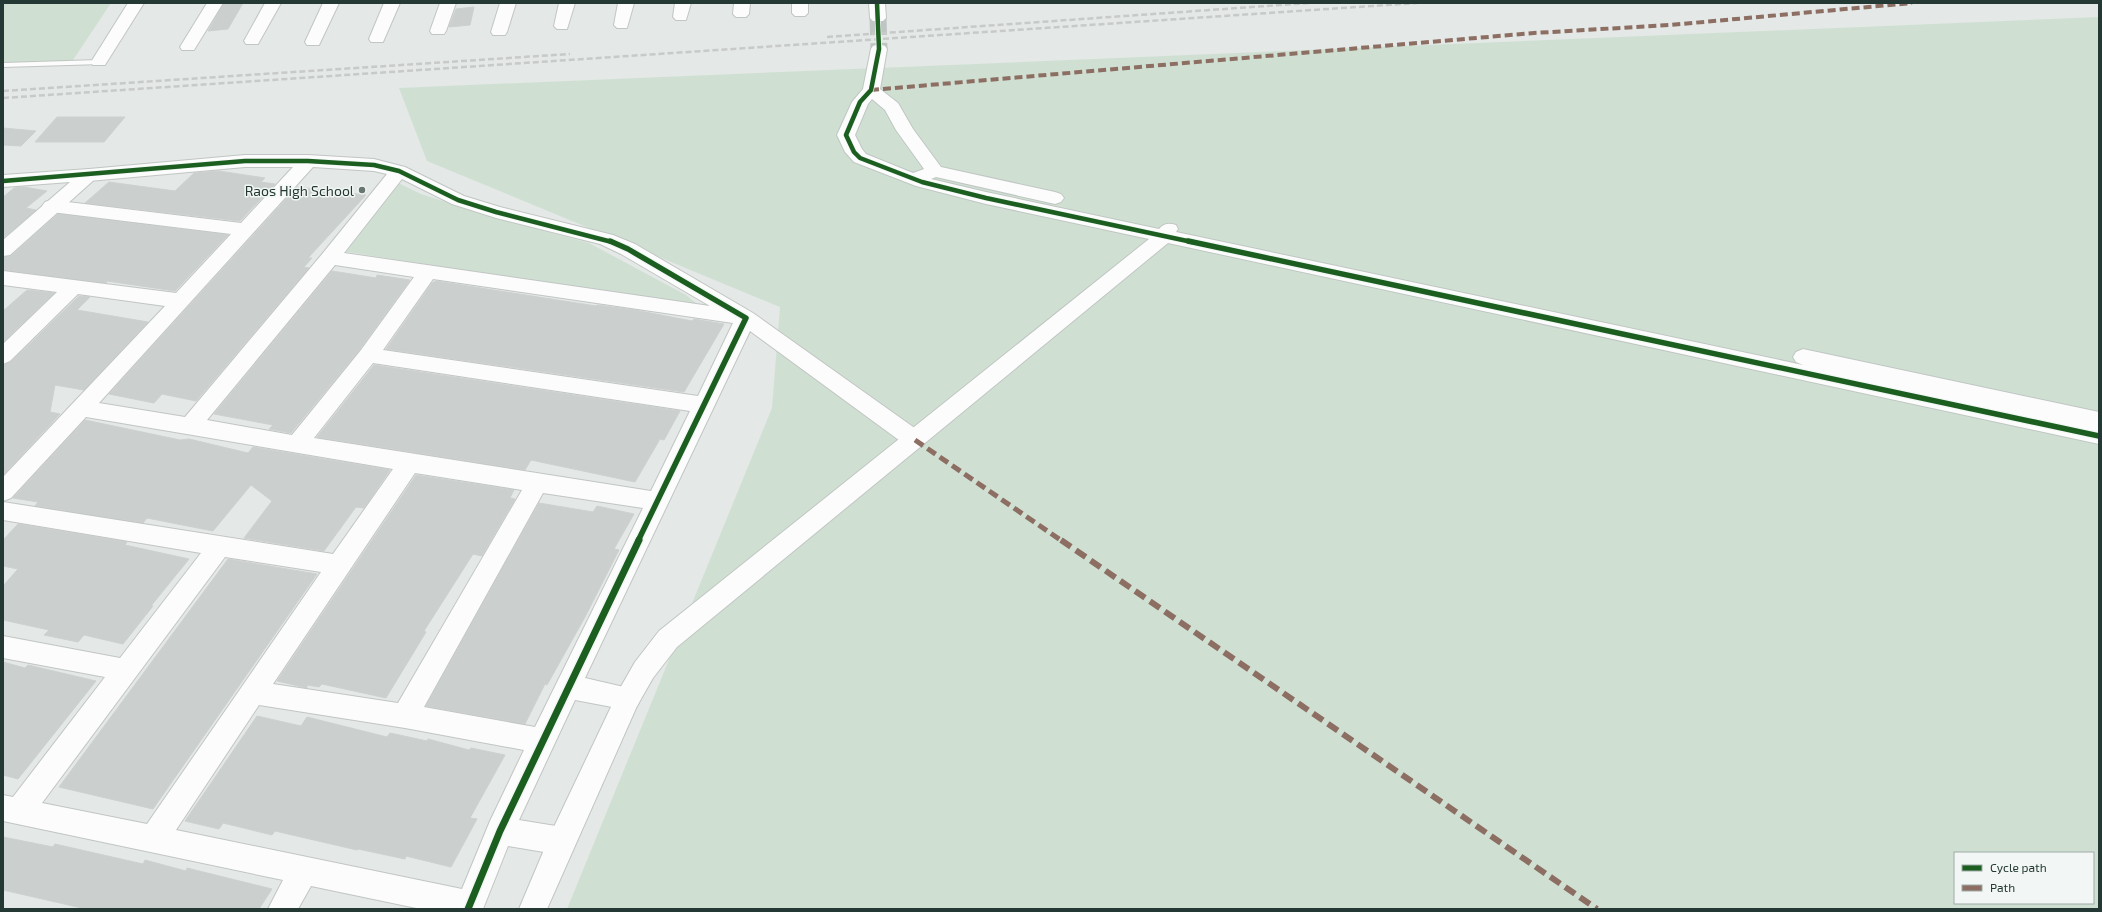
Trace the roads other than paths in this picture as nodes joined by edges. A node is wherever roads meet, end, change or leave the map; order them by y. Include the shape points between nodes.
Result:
1 (136, 3) edge
2 (215, 3) edge
3 (273, 3) edge
4 (331, 3) edge
5 (392, 3) edge
6 (448, 3) edge
7 (508, 3) edge
8 (567, 3) edge
9 (626, 3) edge
10 (877, 3) edge
11 (878, 18) tunnel mouth
12 (622, 25) dead end
13 (562, 26) dead end
14 (438, 31) dead end
15 (499, 32) dead end
16 (377, 39) dead end
17 (252, 41) dead end
18 (314, 42) dead end
19 (188, 47) dead end
20 (879, 49) tunnel mouth
21 (99, 62) joint
22 (3, 65) edge
23 (871, 90) junction
24 (308, 161) junction
25 (398, 171) junction
26 (935, 171) junction
27 (89, 175) junction
28 (913, 179) junction
29 (3, 181) edge
30 (52, 206) junction
31 (246, 230) junction
32 (1168, 230) junction
33 (3, 250) edge
34 (330, 258) junction
35 (427, 273) junction
36 (3, 278) edge
37 (73, 288) junction
38 (181, 301) junction
39 (746, 318) junction
40 (368, 355) junction
41 (3, 356) edge
42 (704, 405) junction
43 (82, 408) junction
44 (2099, 420) edge
45 (191, 425) junction
46 (2099, 436) edge
47 (915, 440) junction
48 (296, 445) junction
49 (409, 464) junction
50 (537, 484) junction
51 (3, 492) edge
52 (659, 500) junction
53 (3, 511) edge
54 (220, 546) junction
55 (338, 565) junction
56 (3, 647) edge
57 (126, 670) junction
58 (568, 687) junction
59 (254, 693) junction
60 (628, 698) junction
61 (405, 716) junction
62 (542, 741) junction
63 (11, 810) edge
64 (500, 831) junction
65 (153, 840) junction
66 (562, 841) junction
67 (305, 870) junction
68 (469, 907) edge
69 (282, 909) edge
70 (533, 909) edge

1 - 21 street
2 - 19 street
3 - 17 street
4 - 18 street
5 - 16 street
6 - 14 street
7 - 15 street
8 - 13 street
9 - 12 street
10 - 11 street
20 - 23 street
21 - 22 lane
23 - 26 street via 892,107 905,130
23 - 28 street via 860,102 852,119 846,136 850,146 860,158
24 - 25 street via 374,164
24 - 27 street via 245,161
24 - 31 street
25 - 34 street
25 - 39 street via 458,200 606,239 628,248
26 - 28 street
26 - 32 street
27 - 29 street
27 - 30 street
28 - 32 street via 962,195
30 - 31 street
30 - 33 street
31 - 38 street
32 - 44 street
32 - 46 street
32 - 47 street
34 - 35 street
34 - 45 street
35 - 39 street
35 - 40 street
36 - 37 street
37 - 38 street
37 - 41 street
38 - 43 street
39 - 42 street
39 - 47 street
40 - 42 street
40 - 48 street
42 - 52 street
43 - 45 street
43 - 51 street
45 - 48 street
47 - 60 street via 668,639 644,670
48 - 49 street
49 - 50 street
49 - 55 street
50 - 52 street
50 - 61 street
52 - 58 street
53 - 54 street
54 - 55 street
54 - 57 street
55 - 59 street
56 - 57 street
57 - 63 street
58 - 60 street
58 - 62 street
59 - 61 street
59 - 65 street
60 - 66 street
61 - 62 street
62 - 64 street
63 - 65 street
64 - 66 street
64 - 68 street
65 - 67 street
66 - 70 street
67 - 68 street
67 - 69 street

